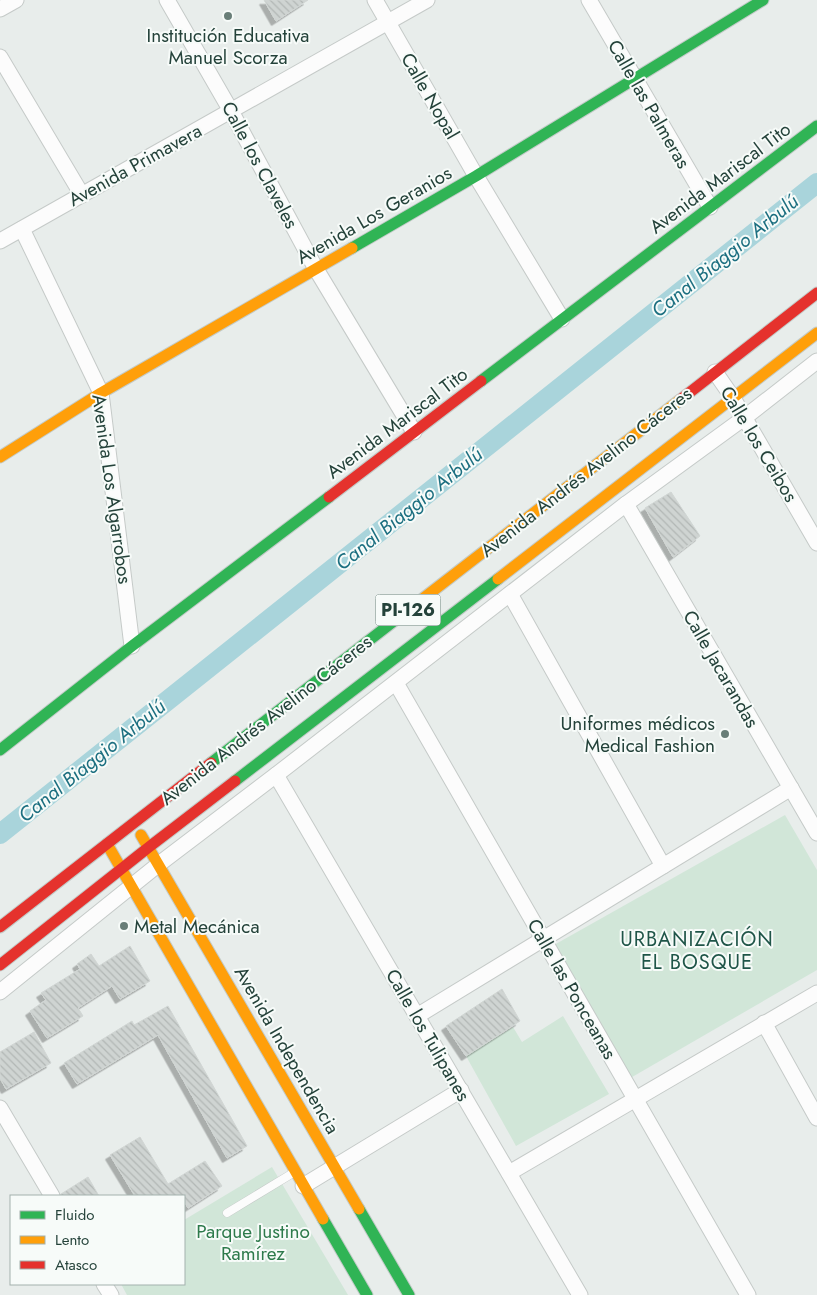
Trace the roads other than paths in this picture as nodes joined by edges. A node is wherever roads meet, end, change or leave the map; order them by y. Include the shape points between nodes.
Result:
1 (16, 0) edge
2 (167, 0) edge
3 (375, 0) edge
4 (427, 0) edge
5 (589, 0) edge
6 (763, 0) edge
7 (0, 9) edge
8 (388, 22) junction
9 (0, 56) edge
10 (635, 78) junction
11 (231, 111) junction
12 (817, 126) edge
13 (476, 176) junction
14 (82, 195) junction
15 (710, 207) junction
16 (22, 229) junction
17 (0, 241) edge
18 (316, 268) junction
19 (817, 293) edge
20 (562, 320) junction
21 (817, 334) edge
22 (817, 361) edge
23 (716, 372) junction
24 (101, 393) junction
25 (733, 398) junction
26 (744, 418) junction
27 (414, 432) junction
28 (0, 457) edge
29 (626, 504) junction
30 (817, 543) edge
31 (510, 594) junction
32 (132, 646) junction
33 (396, 682) junction
34 (0, 750) edge
35 (276, 775) junction
36 (791, 788) junction
37 (134, 822) junction
38 (817, 833) edge
39 (107, 844) junction
40 (148, 847) junction
41 (159, 864) junction
42 (663, 866) junction
43 (121, 868) junction
44 (131, 887) junction
45 (0, 927) edge
46 (543, 939) junction
47 (0, 965) edge
48 (0, 992) edge
49 (817, 993) edge
50 (417, 1016) junction
51 (764, 1023) junction
52 (460, 1090) junction
53 (635, 1099) junction
54 (0, 1108) edge
55 (817, 1118) edge
56 (335, 1166) junction
57 (295, 1172) junction
58 (509, 1173) junction
59 (303, 1186) junction
60 (51, 1195) edge
61 (227, 1213) dead end
62 (367, 1295) edge
63 (409, 1295) edge
64 (580, 1295) edge
65 (748, 1295) edge

1 - 7 street
2 - 11 street, Calle los Claveles
3 - 8 street, Calle Nopal
4 - 8 street, Avenida Primavera
5 - 10 street, Calle las Palmeras
6 - 10 main road, Avenida Los Geranios
8 - 11 street, Avenida Primavera
8 - 13 street, Calle Nopal
9 - 14 street
10 - 13 main road, Avenida Los Geranios
10 - 15 street, Calle las Palmeras
11 - 14 street, Avenida Primavera
11 - 18 street, Calle los Claveles
12 - 15 main road, Avenida Mariscal Tito
13 - 18 main road, Avenida Los Geranios
13 - 20 street, Calle Nopal
14 - 16 street, Avenida Primavera
15 - 20 main road, Avenida Mariscal Tito
16 - 17 street, Avenida Primavera
16 - 24 street, Avenida Los Algarrobos
18 - 24 main road, Avenida Los Geranios
18 - 27 street, Calle los Claveles
19 - 23 main road, Avenida Andrés Avelino Cáceres / PI-126
20 - 27 main road, Avenida Mariscal Tito
21 - 25 main road, Avenida Andrés Avelino Cáceres / PI-126
22 - 26 street
23 - 25 street, Calle los Ceibos
23 - 37 main road, Avenida Andrés Avelino Cáceres / PI-126
24 - 28 main road, Avenida Los Geranios
24 - 32 street, Avenida Los Algarrobos
25 - 26 street, Calle los Ceibos
25 - 40 main road, Avenida Andrés Avelino Cáceres / PI-126
26 - 29 street
26 - 30 street, Calle los Ceibos
27 - 32 main road, Avenida Mariscal Tito
29 - 31 street
29 - 36 street, Calle Jacarandas
31 - 33 street
31 - 42 street
32 - 34 main road, Avenida Mariscal Tito
33 - 35 street
33 - 46 street, Calle las Ponceanas
35 - 41 street
35 - 50 street, Calle los Tulipanes
36 - 38 street, Calle Jacarandas
36 - 42 street
37 - 39 main road, Avenida Andrés Avelino Cáceres / PI-126
37 - 40 main road, Avenida Independencia
39 - 43 main road
39 - 45 main road, Avenida Andrés Avelino Cáceres / PI-126
40 - 41 main road, Avenida Independencia
40 - 43 main road, Avenida Andrés Avelino Cáceres / PI-126
41 - 44 street
41 - 56 main road, Avenida Independencia
42 - 46 street
43 - 44 main road
43 - 47 main road, Avenida Andrés Avelino Cáceres / PI-126
44 - 48 street
44 - 57 main road
46 - 50 street
46 - 53 street, Calle las Ponceanas
49 - 51 street
50 - 52 street, Calle los Tulipanes
51 - 53 street
51 - 55 street
52 - 56 street
52 - 58 street, Calle los Tulipanes
53 - 58 street
53 - 65 street, Calle las Ponceanas
54 - 60 street
56 - 59 street
56 - 63 main road, Avenida Independencia
57 - 59 main road
57 - 61 lane
58 - 64 street, Calle los Tulipanes
59 - 62 main road

